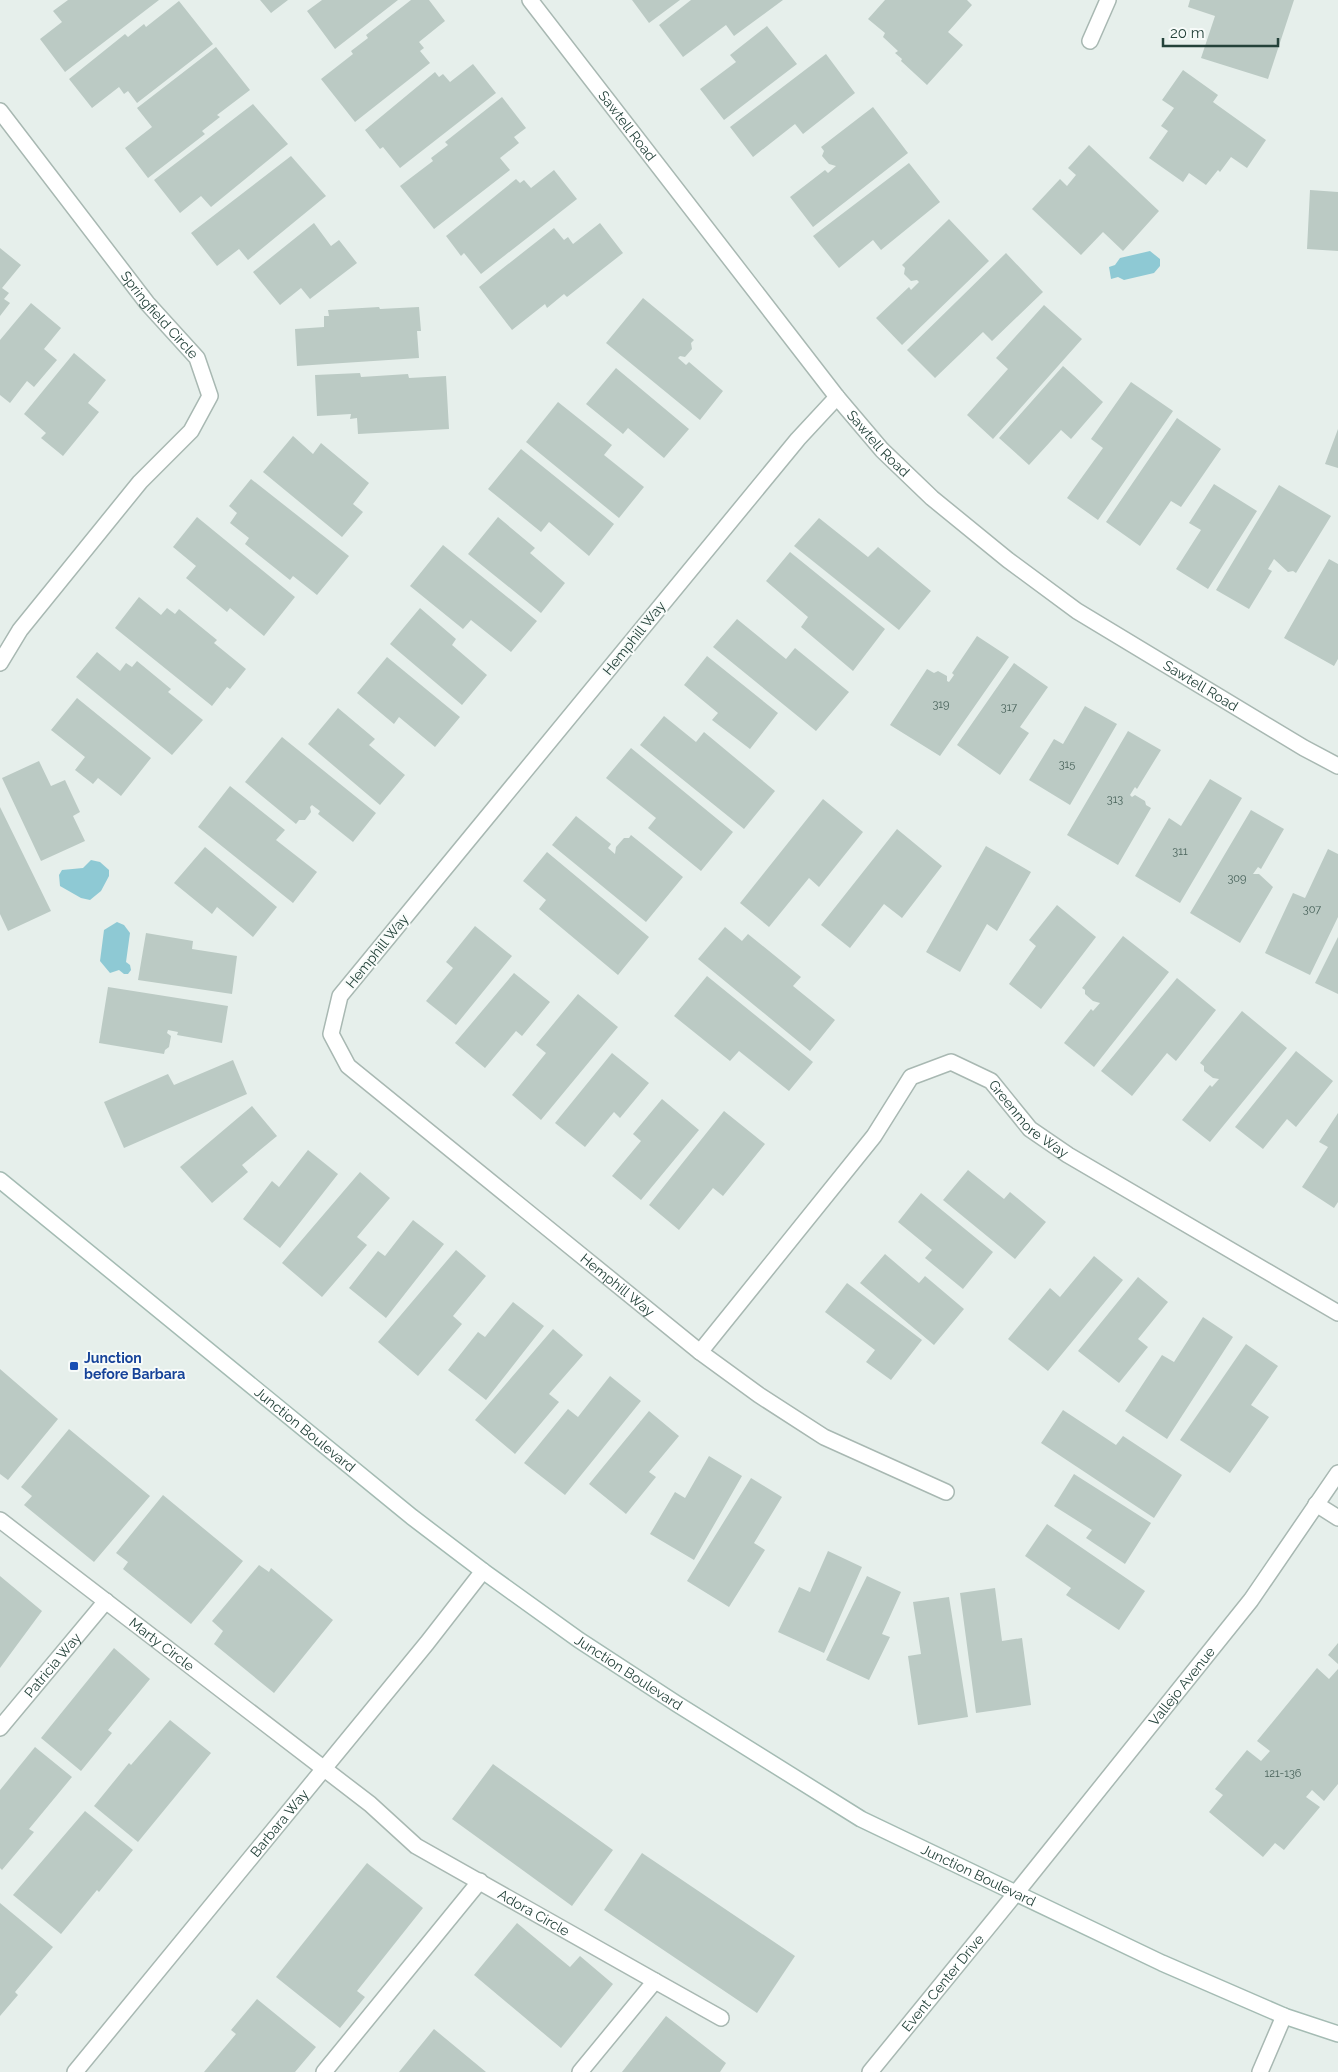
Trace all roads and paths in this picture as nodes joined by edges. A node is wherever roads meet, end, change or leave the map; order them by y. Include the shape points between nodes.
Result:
1 (530, 0) edge
2 (1108, 0) edge
3 (1090, 41) dead end
4 (0, 112) edge
5 (837, 397) junction
6 (0, 663) edge
7 (1338, 766) edge
8 (0, 1180) edge
9 (1338, 1313) edge
10 (700, 1352) junction
11 (1338, 1473) edge
12 (946, 1492) dead end
13 (1316, 1504) junction
14 (1338, 1518) edge
15 (0, 1520) edge
16 (483, 1571) junction
17 (106, 1601) junction
18 (0, 1728) edge
19 (322, 1769) junction
20 (480, 1881) junction
21 (1016, 1893) junction
22 (654, 1981) junction
23 (1284, 2016) junction
24 (721, 2018) dead end
25 (1338, 2034) edge
26 (75, 2072) edge
27 (324, 2072) edge
28 (580, 2072) edge
29 (870, 2072) edge
30 (1260, 2072) edge

1 - 5 street, Sawtell Road
2 - 3 street
4 - 6 street, Springfield Circle via 147,303 197,358 210,396 191,431 134,490 20,630
5 - 7 street, Sawtell Road via 882,450 932,498 1077,611
5 - 10 street, Hemphill Way via 798,439 340,996 331,1034 348,1066
8 - 16 street, Junction Boulevard via 412,1517
9 - 10 street, Greenmore Way via 1068,1155 1030,1129 991,1081 951,1062 911,1077 874,1136
10 - 12 street, Hemphill Way via 824,1437
11 - 13 street, Vallejo Avenue
13 - 14 street
13 - 21 street, Vallejo Avenue via 1251,1600
15 - 17 street, Marty Circle
16 - 19 street, Barbara Way
16 - 21 street, Junction Boulevard via 580,1640 861,1819
17 - 18 street, Patricia Way
17 - 19 street, Marty Circle
19 - 20 street, Adora Circle via 370,1804 416,1846
19 - 26 street, Barbara Way
20 - 22 street, Adora Circle
20 - 27 street
21 - 23 street, Junction Boulevard via 1162,1963
21 - 29 street, Event Center Drive
22 - 24 street, Adora Circle
22 - 28 street
23 - 25 street, Junction Boulevard
23 - 30 street

